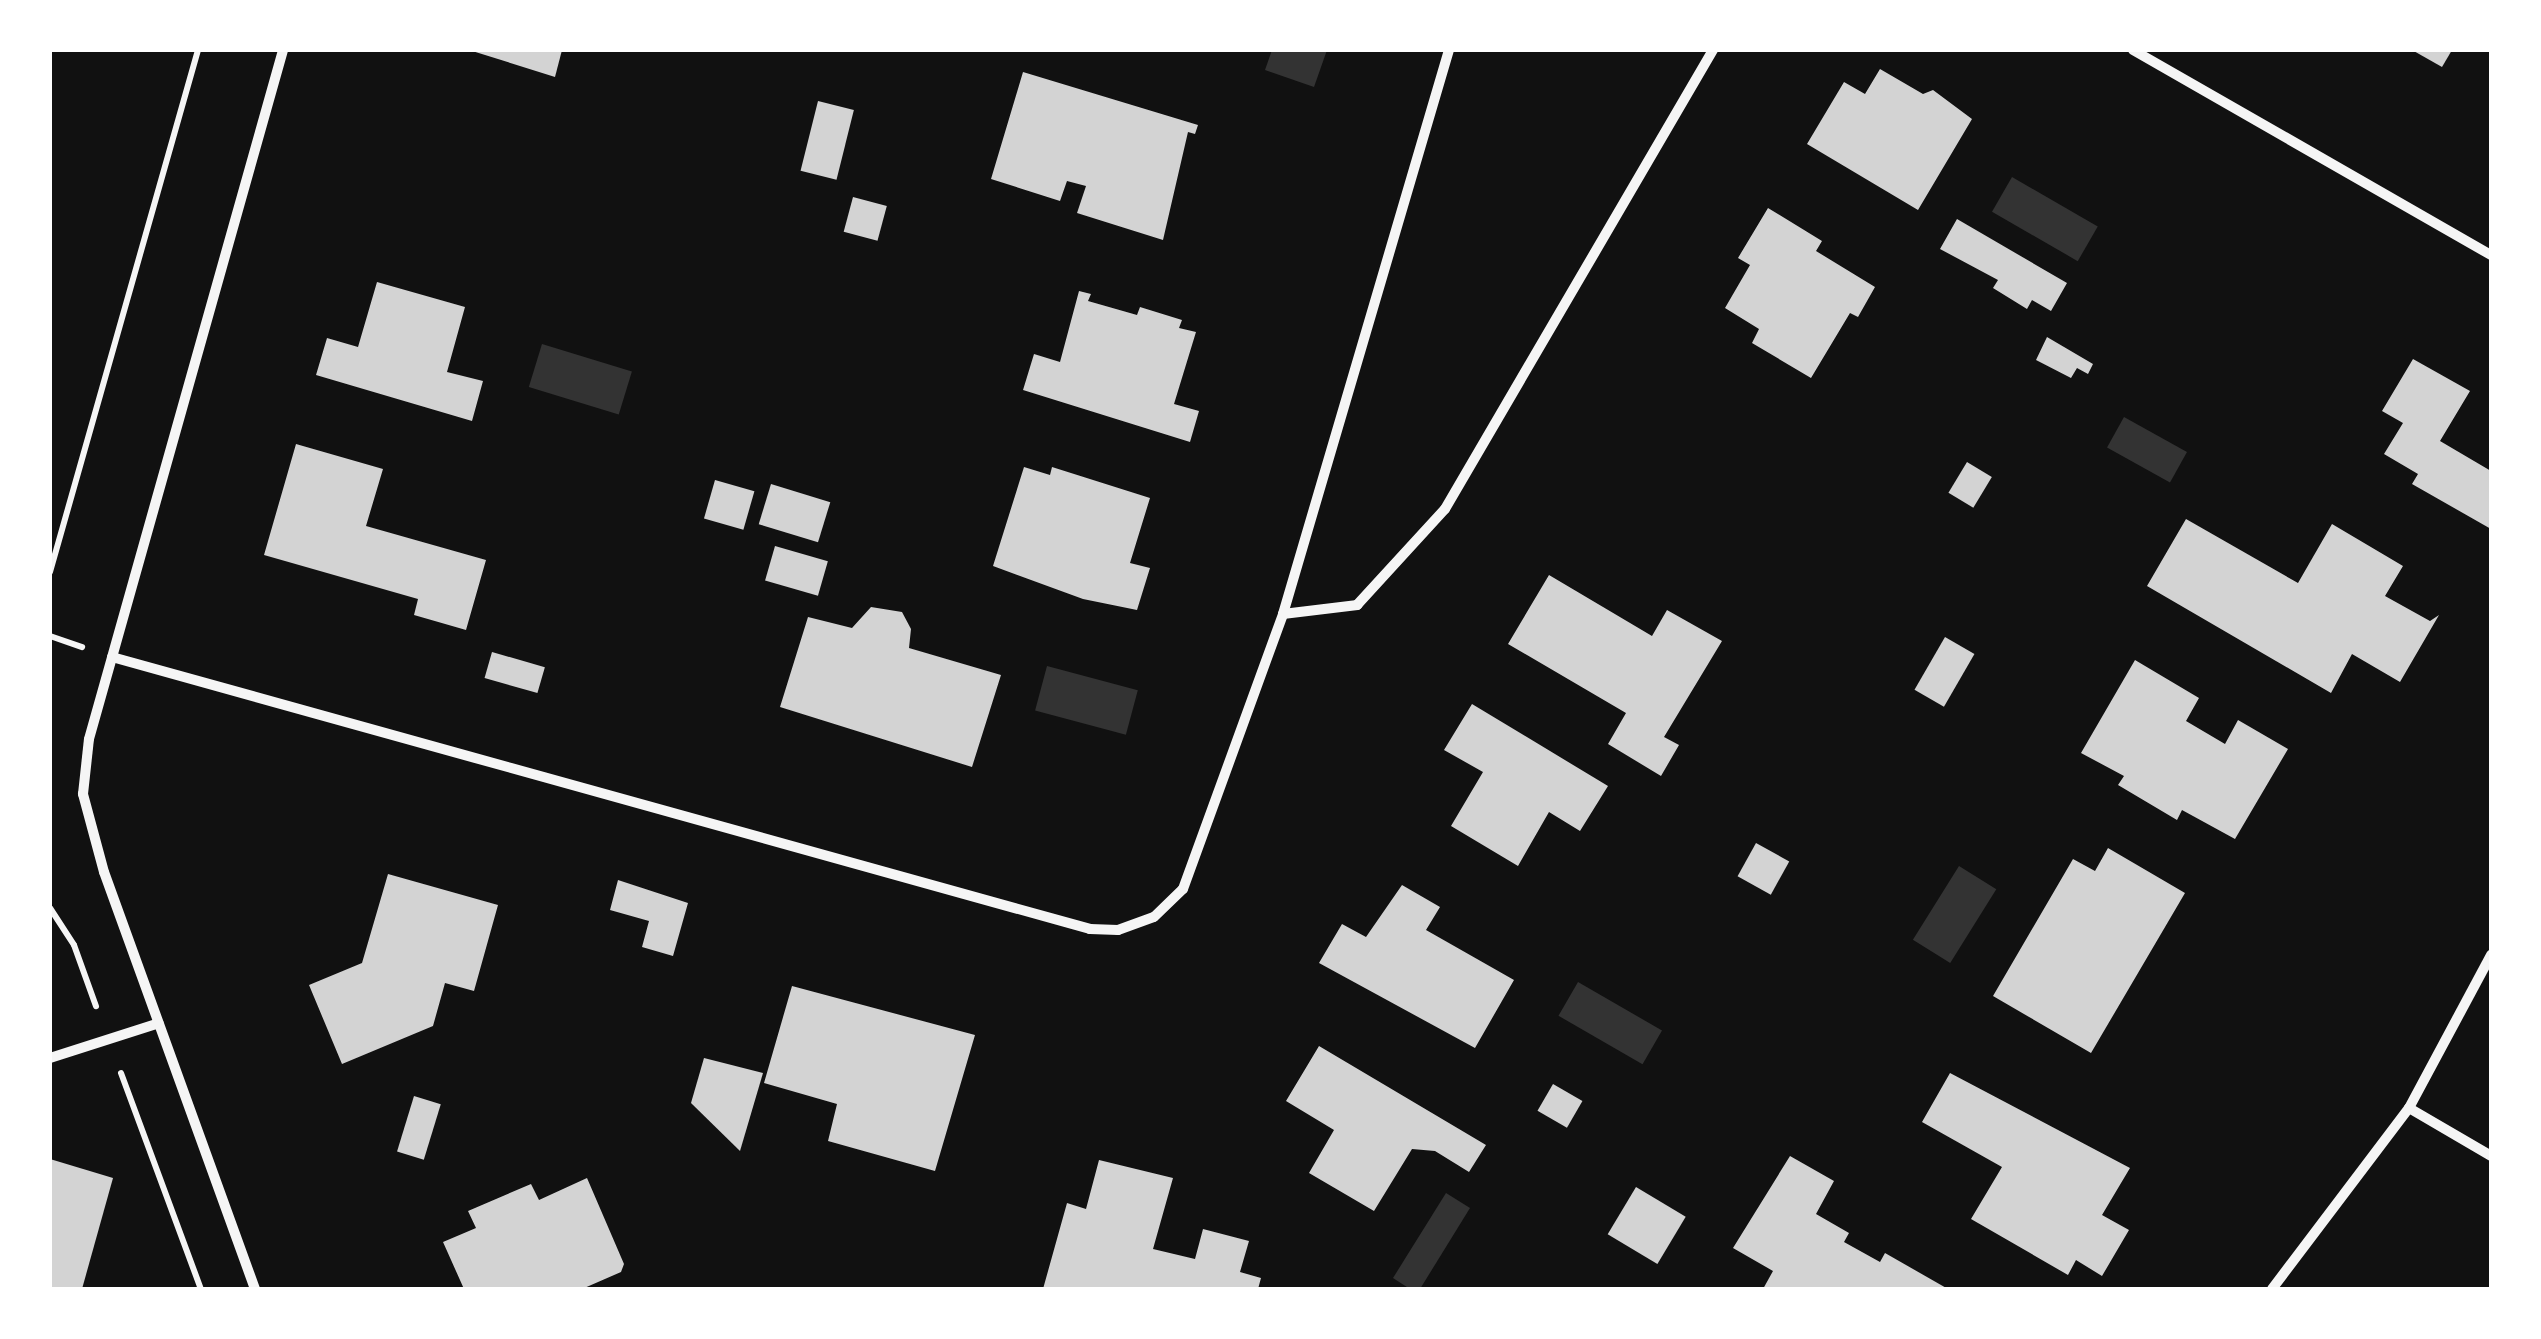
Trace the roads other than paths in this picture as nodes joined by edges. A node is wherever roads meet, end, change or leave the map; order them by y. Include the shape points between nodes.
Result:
1 (283, 50) edge
2 (1449, 50) edge
3 (1713, 50) edge
4 (2133, 50) edge
5 (2491, 255) edge
6 (1283, 614) junction
7 (112, 657) junction
8 (2491, 955) edge
9 (159, 1024) junction
10 (50, 1058) edge
11 (2409, 1108) junction
12 (2491, 1156) edge
13 (255, 1289) edge
14 (2272, 1289) edge

1 - 7 street
2 - 6 street
3 - 6 street via 1445,509 1357,605
4 - 5 street
6 - 7 street via 1183,889 1154,917 1118,930 1090,929
7 - 9 street via 88,739 83,794
8 - 11 street
9 - 10 street
9 - 13 street
11 - 12 street
11 - 14 street

